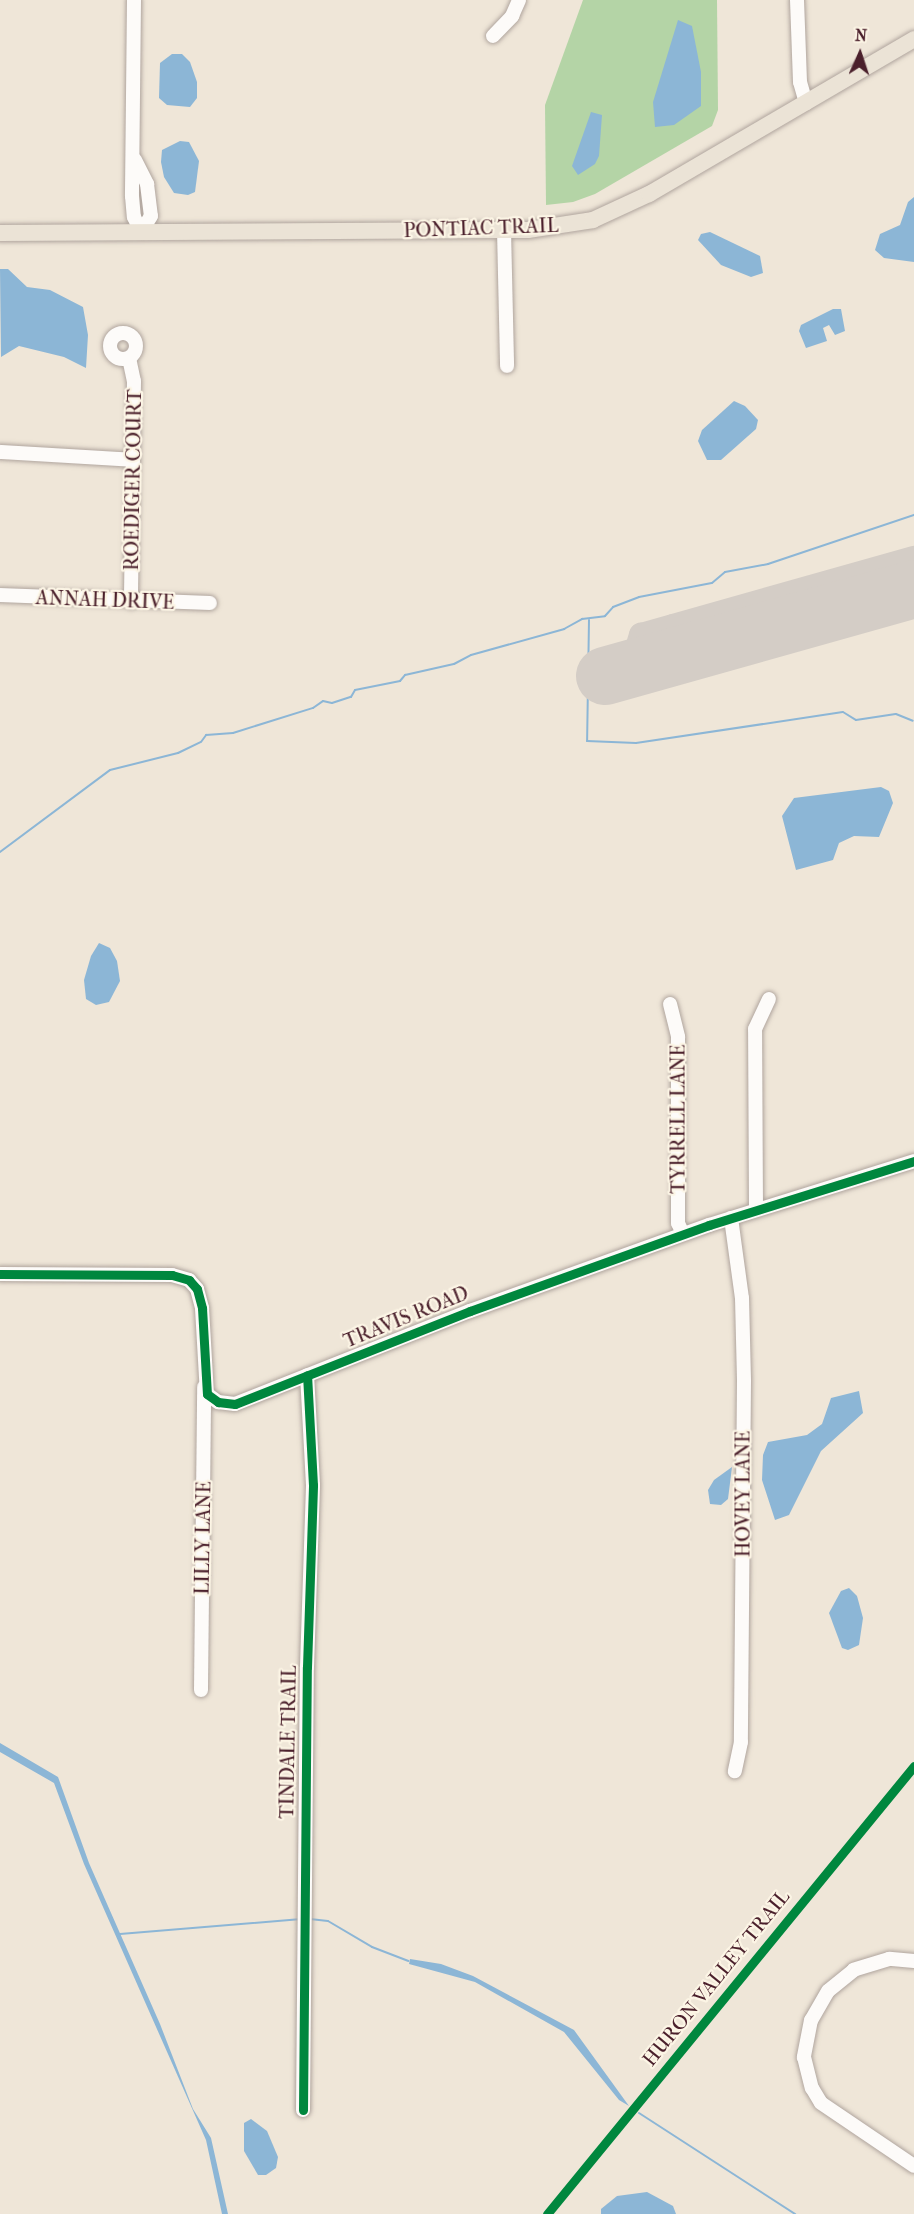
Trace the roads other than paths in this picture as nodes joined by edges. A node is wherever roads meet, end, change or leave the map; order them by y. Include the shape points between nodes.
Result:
1 (134, 0) edge
2 (519, 0) edge
3 (797, 0) edge
4 (493, 36) dead end
5 (914, 39) edge
6 (806, 103) junction
7 (504, 230) junction
8 (141, 232) junction
9 (0, 233) edge
10 (129, 358) dead end
11 (507, 366) dead end
12 (0, 452) edge
13 (133, 460) junction
14 (0, 595) edge
15 (131, 602) junction
16 (210, 603) dead end
17 (769, 999) dead end
18 (670, 1004) dead end
19 (914, 1161) edge
20 (756, 1208) junction
21 (731, 1218) junction
22 (682, 1234) junction
23 (0, 1274) edge
24 (307, 1376) junction
25 (204, 1385) junction
26 (201, 1690) dead end
27 (735, 1771) dead end
28 (914, 1961) edge
29 (303, 2110) dead end
30 (914, 2166) edge

1 - 8 street via 132,196 134,217
2 - 4 street via 512,16
3 - 6 street via 800,82
5 - 6 main road, PONTIAC TRAIL
6 - 7 main road, PONTIAC TRAIL via 617,211 554,228
7 - 8 main road, PONTIAC TRAIL
7 - 11 street
8 - 9 main road, PONTIAC TRAIL
10 - 13 street, ROEDIGER COURT via 134,381
12 - 13 street
13 - 15 street, ROEDIGER COURT
14 - 15 street, ANNAH DRIVE
15 - 16 street, ANNAH DRIVE
17 - 20 street via 755,1029
18 - 22 street, TYRRELL LANE via 678,1037 678,1223
19 - 20 street, TRAVIS ROAD
20 - 21 street, TRAVIS ROAD
21 - 22 street, TRAVIS ROAD
21 - 27 street, HOVEY LANE via 742,1298 744,1381 741,1742
22 - 24 street, TRAVIS ROAD via 470,1311
23 - 25 street via 172,1275 189,1280 197,1289 202,1308
24 - 25 street, TRAVIS ROAD via 235,1404 211,1399
24 - 29 street, TINDALE TRAIL via 313,1517 307,1667
25 - 26 street, LILLY LANE
28 - 30 street via 889,1959 854,1970 828,1991 811,2020 804,2057 812,2088 821,2103

